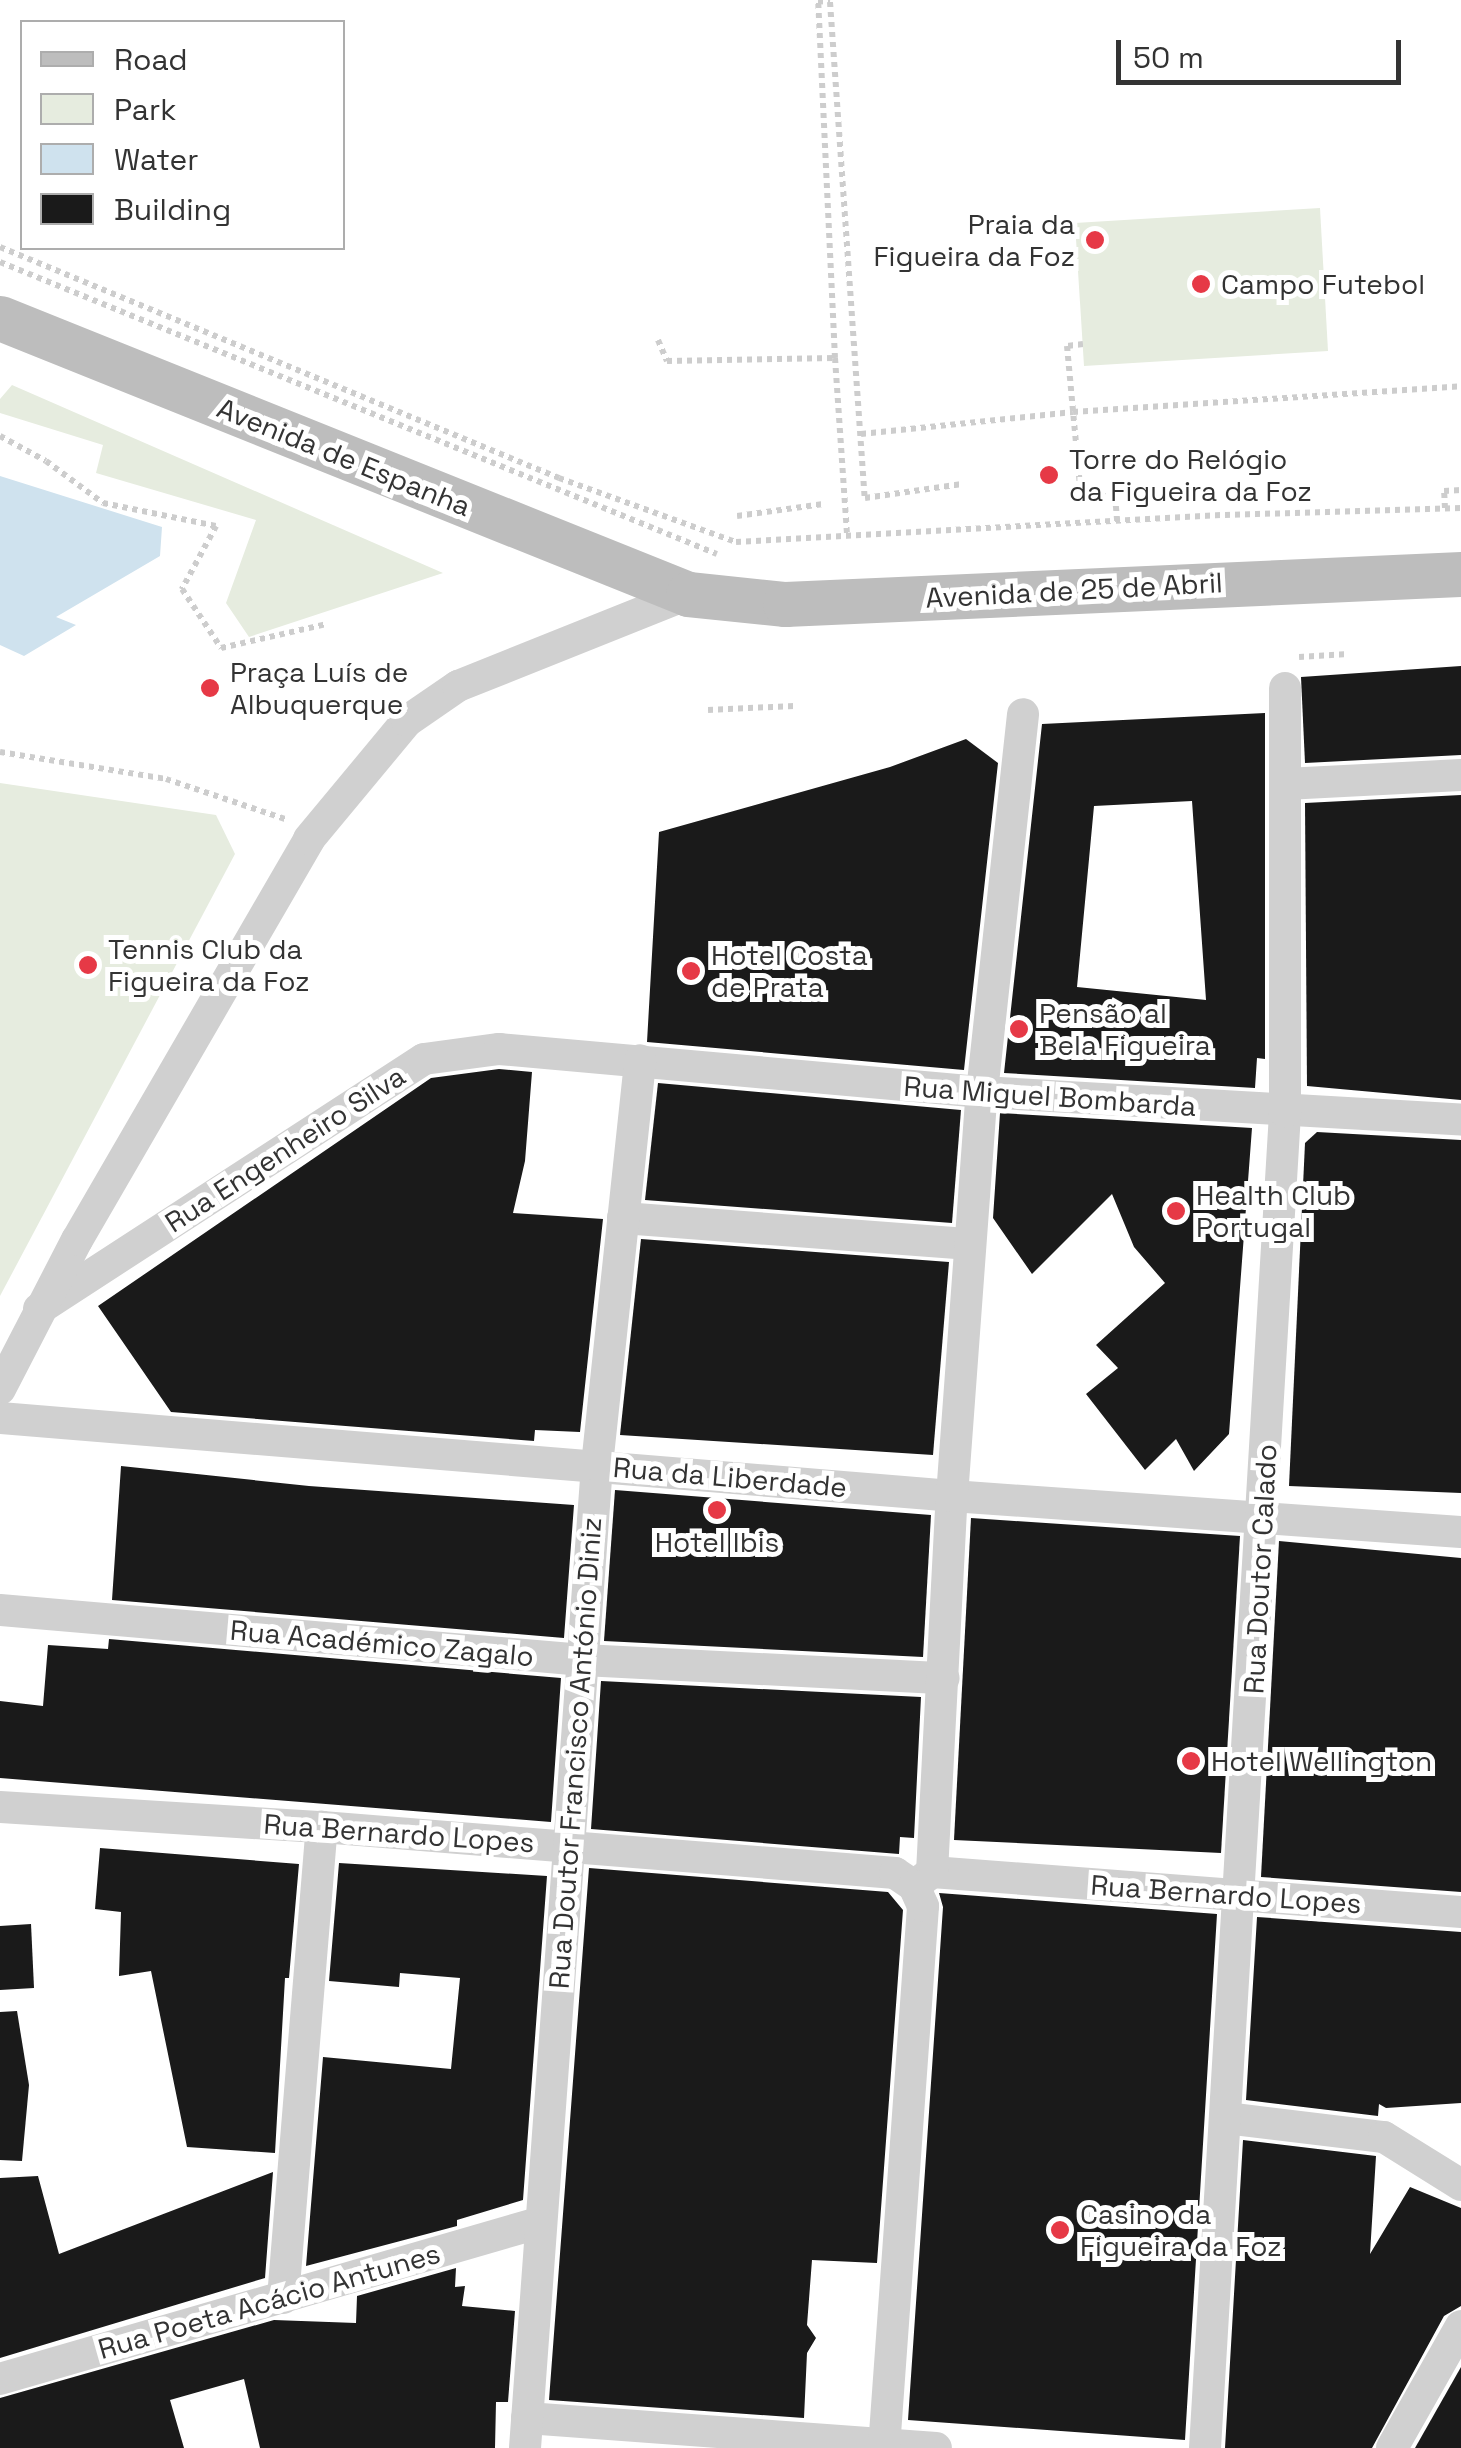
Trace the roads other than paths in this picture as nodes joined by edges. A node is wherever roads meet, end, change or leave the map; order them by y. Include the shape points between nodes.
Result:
1 (0, 318) edge
2 (1461, 574) edge
3 (688, 594) junction
4 (1285, 688) dead end
5 (1023, 714) dead end
6 (1461, 775) edge
7 (1285, 784) junction
8 (640, 1060) junction
9 (982, 1092) junction
10 (1286, 1112) junction
11 (1461, 1120) edge
12 (624, 1218) junction
13 (970, 1244) junction
14 (39, 1309) junction
15 (0, 1389) edge
16 (0, 1418) edge
17 (597, 1465) junction
18 (952, 1496) junction
19 (1263, 1517) junction
20 (1461, 1532) edge
21 (0, 1610) edge
22 (582, 1660) junction
23 (944, 1678) junction
24 (0, 1807) edge
25 (322, 1827) junction
26 (568, 1845) junction
27 (923, 1879) junction
28 (1240, 1895) junction
29 (1461, 1912) edge
30 (1226, 2118) junction
31 (1461, 2184) edge
32 (538, 2223) junction
33 (283, 2298) junction
34 (1461, 2326) edge
35 (0, 2379) edge
36 (526, 2433) edge
37 (884, 2446) edge
38 (936, 2448) edge
39 (1205, 2448) edge
40 (1392, 2448) edge

1 - 3 main road, Avenida de Espanha
2 - 3 main road, Avenida de 25 de Abril via 784,604
3 - 14 street via 458,686 407,722 316,830
4 - 7 street, Rua Doutor Calado
5 - 9 street
6 - 7 street
7 - 10 street, Rua Doutor Calado
8 - 9 street, Rua Miguel Bombarda
8 - 12 street, Rua Doutor Francisco António Diniz
8 - 14 street, Rua Engenheiro Silva via 499,1049 424,1059
9 - 10 street, Rua Miguel Bombarda
9 - 13 street
10 - 11 street, Rua Miguel Bombarda
10 - 19 street, Rua Doutor Calado
12 - 13 street
12 - 17 street, Rua Doutor Francisco António Diniz
13 - 18 street
14 - 15 street
16 - 17 street, Rua da Liberdade
17 - 18 street, Rua da Liberdade
17 - 22 street, Rua Doutor Francisco António Diniz
18 - 19 street, Rua da Liberdade
18 - 23 street
19 - 20 street, Rua da Liberdade
19 - 28 street, Rua Doutor Calado
21 - 22 street, Rua Académico Zagalo
22 - 23 street, Rua Académico Zagalo
22 - 26 street, Rua Doutor Francisco António Diniz
23 - 27 street
24 - 25 street, Rua Bernardo Lopes
25 - 26 street, Rua Bernardo Lopes
25 - 33 street
26 - 27 street, Rua Bernardo Lopes
26 - 32 street, Rua Doutor Francisco António Diniz
27 - 28 street, Rua Bernardo Lopes
27 - 37 street
28 - 29 street, Rua Bernardo Lopes
28 - 30 street, Rua Doutor Calado
30 - 31 street via 1384,2137
30 - 39 street, Rua Doutor Calado
32 - 33 street, Rua Poeta Acácio Antunes
32 - 36 street, Rua Doutor Francisco António Diniz
33 - 35 street, Rua Poeta Acácio Antunes
34 - 40 street
36 - 37 street
37 - 38 street

